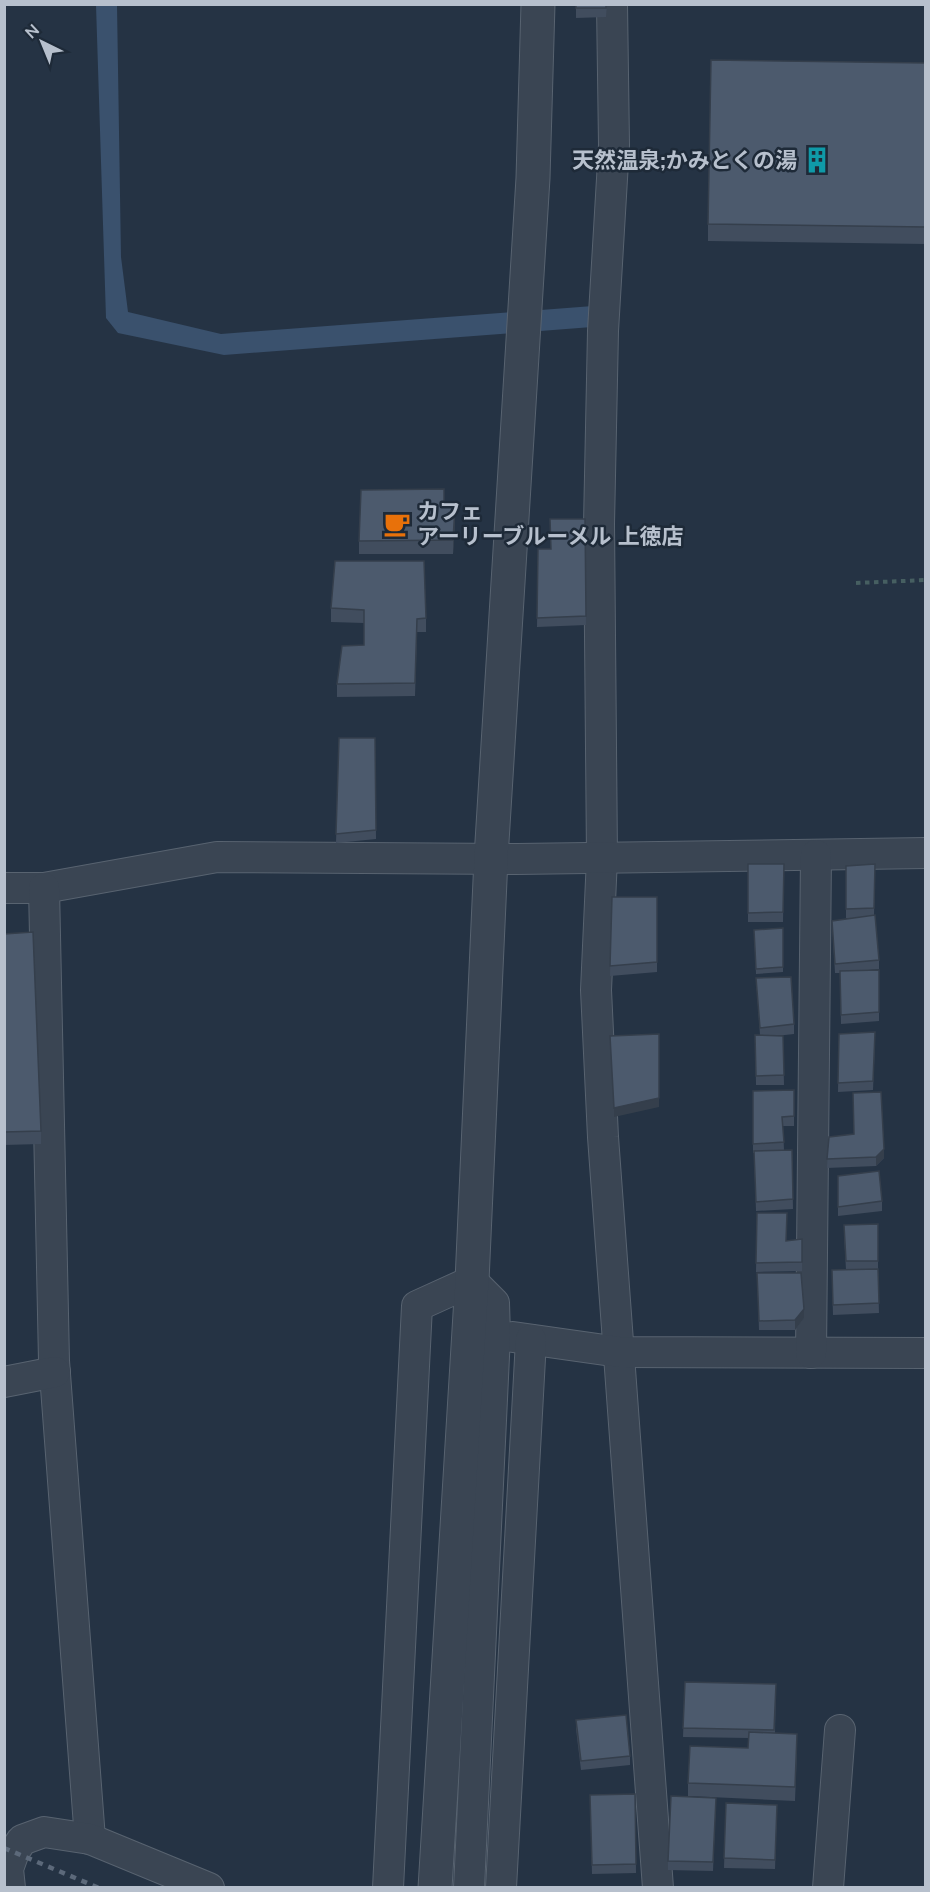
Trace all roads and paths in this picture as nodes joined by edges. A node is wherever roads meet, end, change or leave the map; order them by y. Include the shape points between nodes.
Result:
1 (538, 4) edge
2 (612, 4) edge
3 (926, 580) edge
4 (856, 583) dead end
5 (926, 853) edge
6 (816, 855) junction
7 (491, 858) junction
8 (602, 858) junction
9 (4, 888) edge
10 (44, 888) junction
11 (472, 1281) junction
12 (495, 1335) junction
13 (531, 1340) junction
14 (619, 1352) junction
15 (811, 1353) junction
16 (926, 1353) edge
17 (55, 1372) junction
18 (4, 1382) edge
19 (840, 1730) dead end
20 (90, 1839) junction
21 (10, 1887) edge
22 (209, 1887) edge
23 (388, 1887) edge
24 (435, 1887) edge
25 (469, 1887) edge
26 (501, 1887) edge
27 (658, 1887) edge
28 (828, 1887) edge

1 - 7 street via 533,178
2 - 8 street via 614,145 603,332 600,524
3 - 4 path
5 - 6 street
6 - 8 street
6 - 15 street
7 - 8 street
7 - 10 street via 217,857
7 - 11 street
8 - 14 street via 596,990
9 - 10 street
10 - 17 street
11 - 12 street via 494,1303
11 - 23 street via 417,1306
11 - 24 street
12 - 13 street
12 - 25 street
13 - 14 street
13 - 26 street
14 - 15 street
14 - 27 street
15 - 16 street
17 - 18 street
17 - 20 street
19 - 28 street
20 - 21 street via 44,1832 22,1840 8,1869
20 - 22 street

